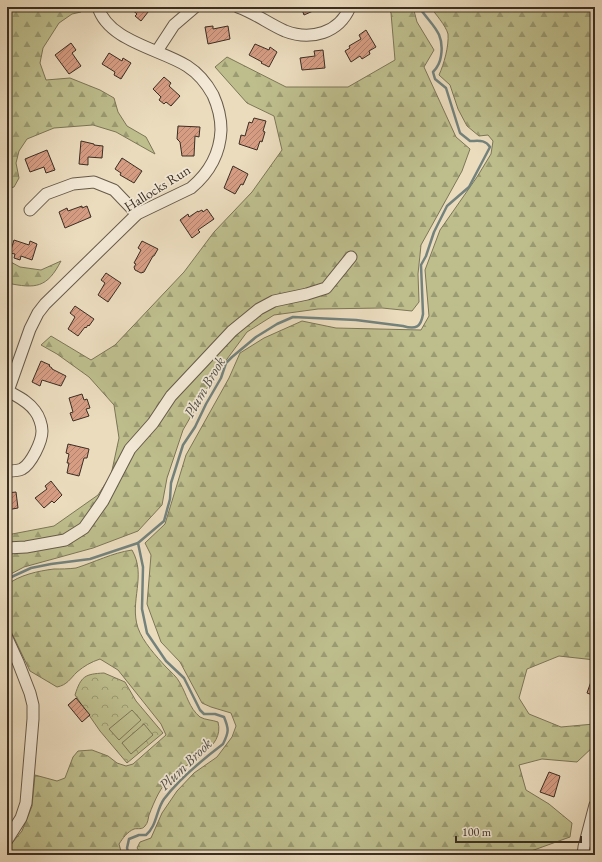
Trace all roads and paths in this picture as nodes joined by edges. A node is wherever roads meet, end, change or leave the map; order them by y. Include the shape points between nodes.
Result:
1 (98, 7) edge
2 (195, 7) edge
3 (238, 7) edge
4 (350, 7) edge
5 (157, 51) junction
6 (30, 210) dead end
7 (137, 214) junction
8 (352, 257) dead end
9 (7, 392) edge
10 (7, 471) edge
11 (7, 548) edge
12 (7, 638) edge
13 (595, 804) edge
14 (7, 840) edge
15 (583, 855) edge

1 - 5 street, Hallocks Run via 103,19 117,31
2 - 5 street via 174,24
3 - 4 street via 285,31 304,34 320,34 338,25
5 - 7 street, Hallocks Run via 192,69 210,89 221,124 218,152 211,166 191,188
6 - 7 street via 46,194 73,184 94,182 114,190
7 - 9 street, Hallocks Run via 38,313
8 - 11 street via 326,288 274,301 259,309 232,331 171,396 153,423 130,449 103,501 84,528 65,540
9 - 10 street via 27,402 36,412 42,431 28,464 21,469
12 - 14 street via 30,693 34,720 26,803 21,818
13 - 15 street

